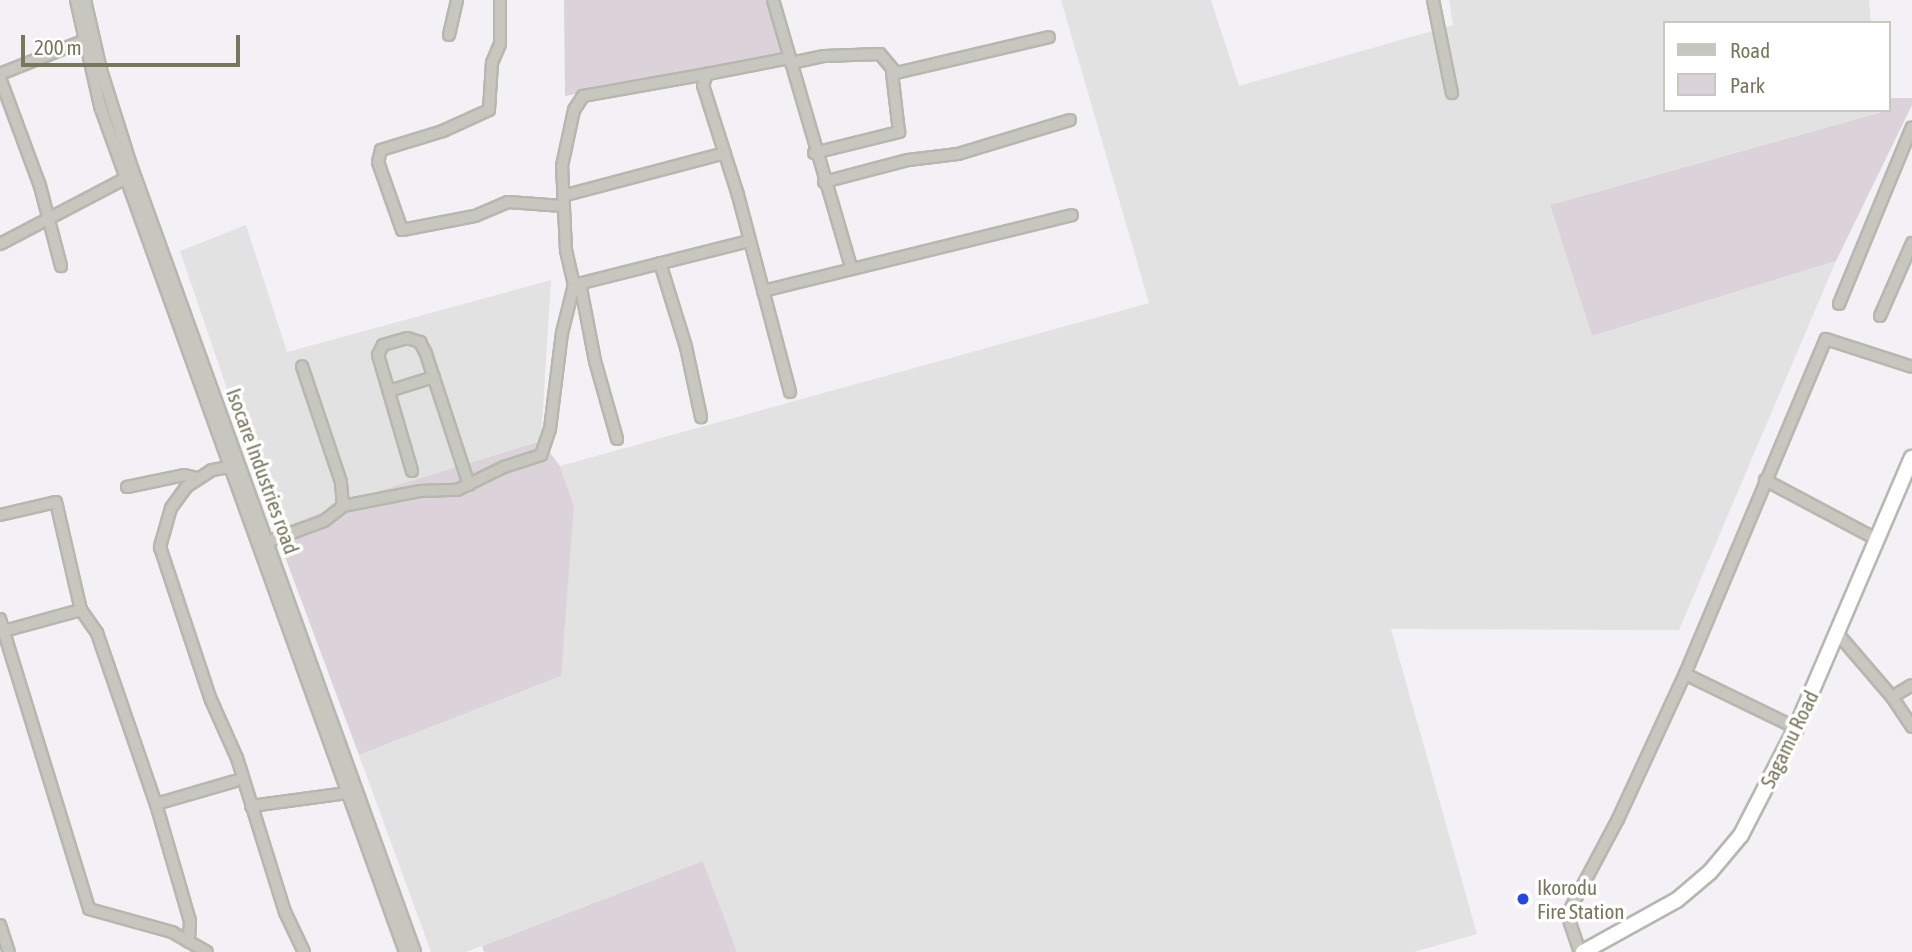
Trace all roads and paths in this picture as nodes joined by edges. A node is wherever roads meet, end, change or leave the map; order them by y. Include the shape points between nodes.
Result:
1 (76, 0) edge
2 (85, 0) edge
3 (457, 0) edge
4 (500, 0) edge
5 (773, 0) edge
6 (1433, 0) edge
7 (449, 35) dead end
8 (1049, 37) dead end
9 (83, 40) junction
10 (790, 61) junction
11 (892, 72) junction
12 (707, 74) junction
13 (0, 76) edge
14 (1452, 93) dead end
15 (1070, 121) dead end
16 (1912, 127) edge
17 (725, 153) junction
18 (814, 153) junction
19 (126, 178) junction
20 (824, 182) junction
21 (566, 195) junction
22 (563, 206) junction
23 (1072, 215) dead end
24 (46, 220) junction
25 (749, 241) junction
26 (1912, 243) edge
27 (0, 244) edge
28 (660, 263) junction
29 (61, 266) dead end
30 (851, 267) junction
31 (577, 284) junction
32 (764, 291) junction
33 (1839, 303) dead end
34 (1880, 316) dead end
35 (302, 366) dead end
36 (1912, 367) edge
37 (434, 377) junction
38 (389, 391) junction
39 (790, 393) dead end
40 (701, 417) dead end
41 (618, 439) dead end
42 (1912, 458) edge
43 (234, 466) junction
44 (412, 471) dead end
45 (198, 478) junction
46 (1765, 481) junction
47 (469, 485) junction
48 (127, 487) dead end
49 (343, 506) junction
50 (0, 514) edge
51 (1878, 540) junction
52 (262, 543) junction
53 (81, 610) junction
54 (0, 619) edge
55 (4, 631) junction
56 (1838, 634) junction
57 (1685, 674) junction
58 (1912, 685) edge
59 (1892, 696) junction
60 (1912, 727) edge
61 (1796, 728) junction
62 (235, 781) dead end
63 (347, 793) junction
64 (156, 804) junction
65 (251, 806) junction
66 (0, 925) edge
67 (190, 942) junction
68 (9, 952) edge
69 (207, 952) edge
70 (304, 952) edge
71 (405, 952) edge
72 (415, 952) edge
73 (1582, 952) edge

1 - 9 street, Isocare Industries road
2 - 43 street, Isocare Industries road via 115,117
3 - 7 street
4 - 22 street via 500,44 492,63 489,110 443,131 381,150 378,162 402,230 475,216 508,202
5 - 10 street
6 - 14 street
8 - 11 street
9 - 13 street
9 - 19 street, Isocare Industries road
10 - 11 street via 880,54
10 - 12 street
10 - 18 street
11 - 18 street via 900,132
12 - 17 street via 704,92
12 - 21 street via 624,87 578,100 562,155
13 - 24 street via 40,186
15 - 20 street via 965,153 908,160
16 - 33 street
17 - 21 street
17 - 25 street
18 - 20 street
19 - 24 street
19 - 43 street, Isocare Industries road
20 - 30 street
21 - 22 street
22 - 31 street
23 - 30 street via 876,266
24 - 27 street
24 - 29 street
25 - 28 street
25 - 32 street
26 - 34 street
28 - 31 street
28 - 40 street via 686,347
30 - 32 street
31 - 41 street
31 - 47 street via 562,333 550,429 541,455
32 - 39 street
35 - 49 street via 341,482
36 - 46 street via 1826,339
37 - 38 street
37 - 38 street via 420,342 392,340 378,355
37 - 47 street
38 - 44 street
42 - 51 highway, Sagamu Road
43 - 45 street
43 - 52 street, Isocare Industries road
45 - 48 street via 184,475
45 - 65 street via 171,508 160,547
46 - 51 street
46 - 57 street
47 - 49 street
49 - 52 street via 324,520
50 - 53 street via 56,502
51 - 56 highway, Sagamu Road
52 - 63 street, Isocare Industries road
52 - 72 street, Isocare Industries road
53 - 55 street
53 - 64 street via 97,633
54 - 55 street
55 - 67 street via 89,909 130,917
56 - 59 street
56 - 61 highway, Sagamu Road
57 - 61 street
57 - 73 street via 1567,915
58 - 59 street
59 - 60 street
61 - 73 highway, Sagamu Road via 1741,835 1710,872 1676,900
62 - 64 street
63 - 65 street
63 - 71 street, Isocare Industries road
64 - 67 street via 190,921
65 - 70 street via 285,912
66 - 68 street
67 - 69 street

